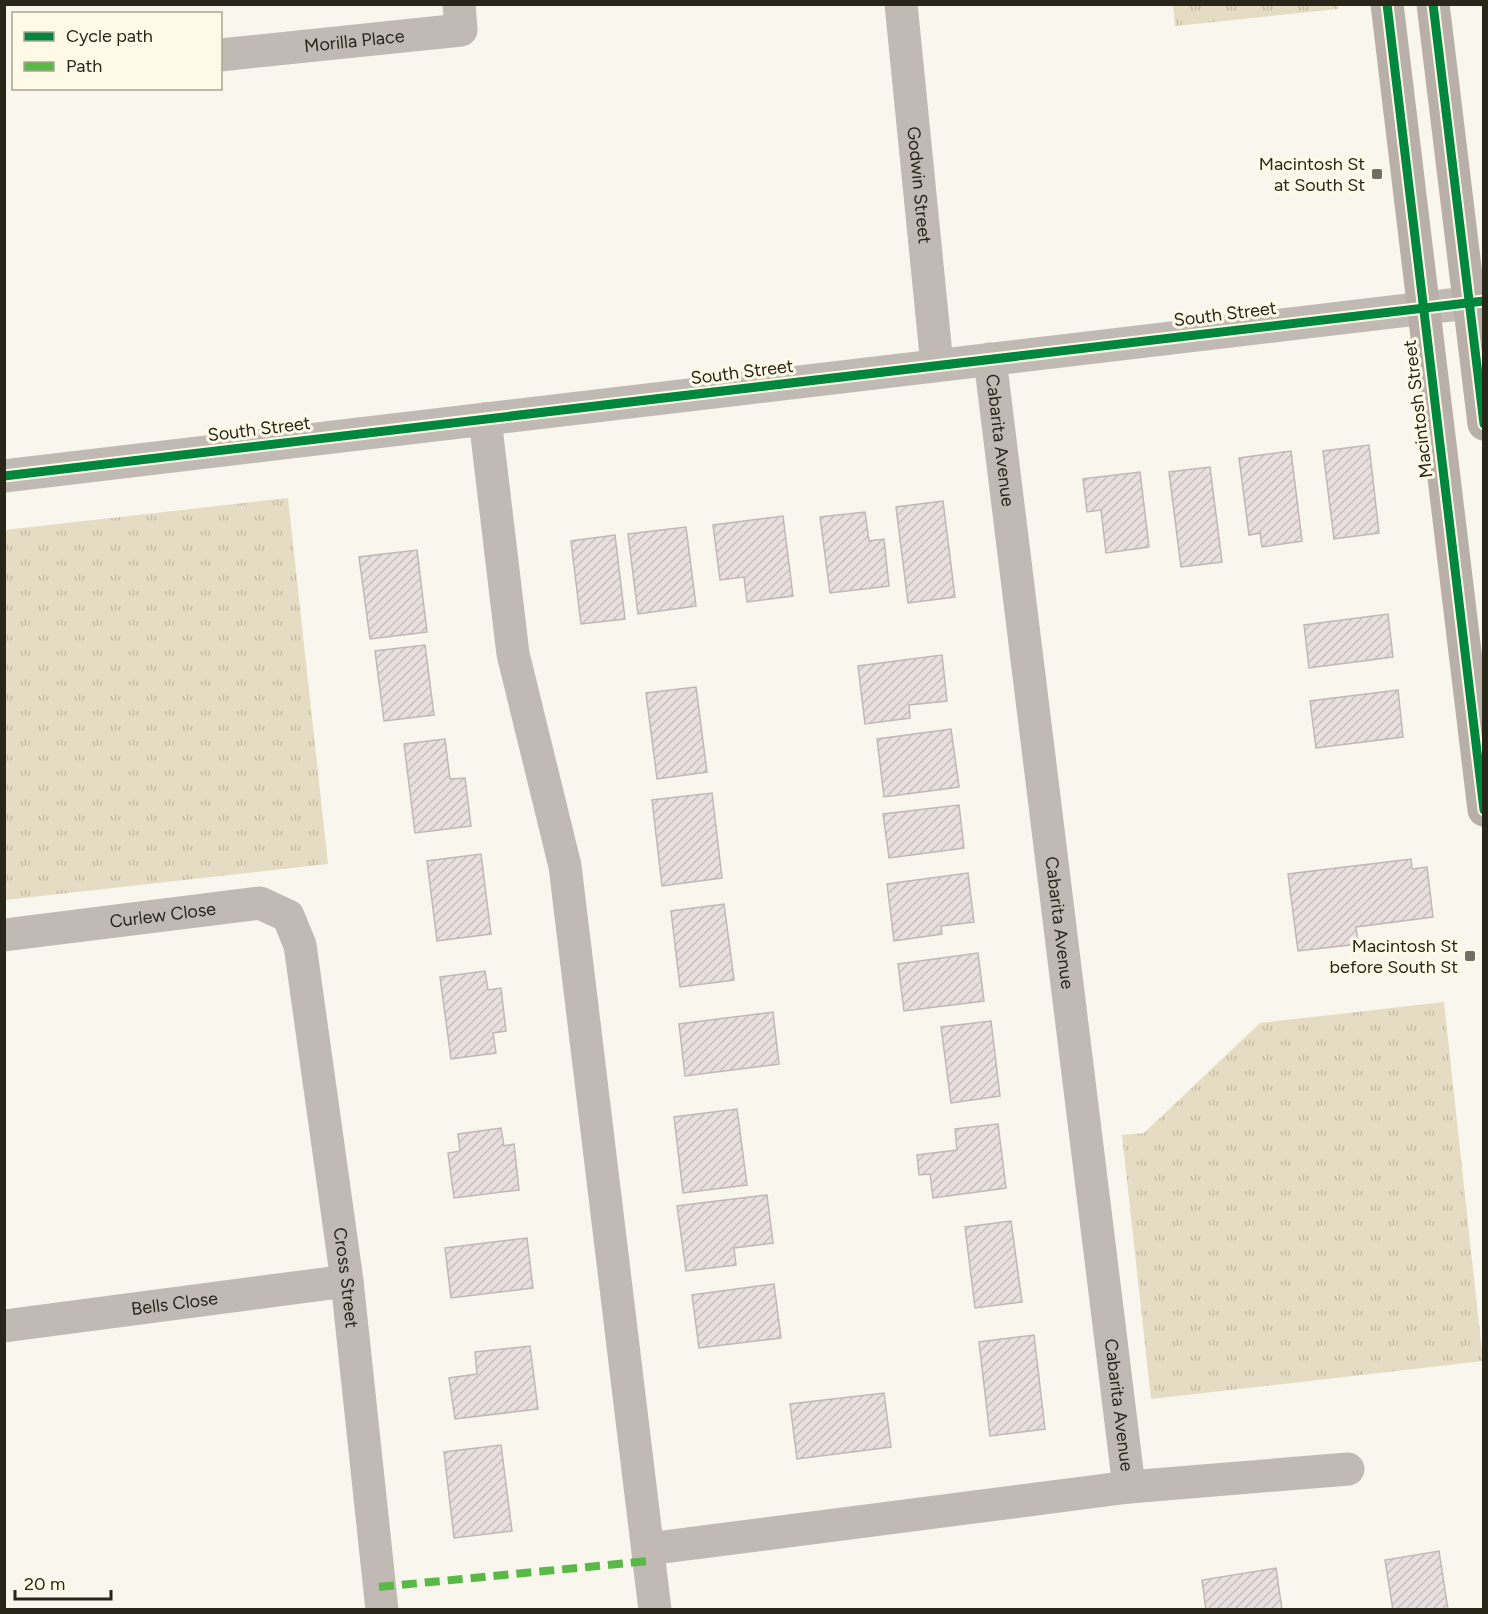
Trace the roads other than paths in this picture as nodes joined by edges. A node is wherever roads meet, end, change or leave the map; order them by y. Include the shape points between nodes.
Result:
1 (459, 4) edge
2 (901, 4) edge
3 (1387, 4) edge
4 (1433, 4) edge
5 (222, 55) edge
6 (1476, 302) edge
7 (1422, 307) junction
8 (990, 359) junction
9 (937, 365) junction
10 (485, 419) junction
11 (1484, 424) edge
12 (4, 476) edge
13 (1484, 810) edge
14 (4, 934) edge
15 (300, 945) joint
16 (347, 1281) junction
17 (4, 1326) edge
18 (1348, 1469) dead end
19 (1129, 1487) junction
20 (648, 1549) junction
21 (382, 1610) edge
22 (655, 1610) edge

1 - 5 street, Morilla Place via 461,30
2 - 9 street, Godwin Street
3 - 7 main road, Macintosh Street
4 - 6 main road
6 - 7 street, South Street
6 - 11 main road
7 - 8 street, South Street
7 - 13 main road, Macintosh Street
8 - 9 street, South Street
8 - 19 street, Cabarita Avenue
9 - 10 street, South Street
10 - 12 street, South Street
10 - 20 street via 513,654 565,866
14 - 15 street, Curlew Close via 260,903 288,916
15 - 16 street, Cross Street
16 - 17 street, Bells Close
16 - 21 street, Cross Street
18 - 19 street
19 - 20 street
20 - 22 street

